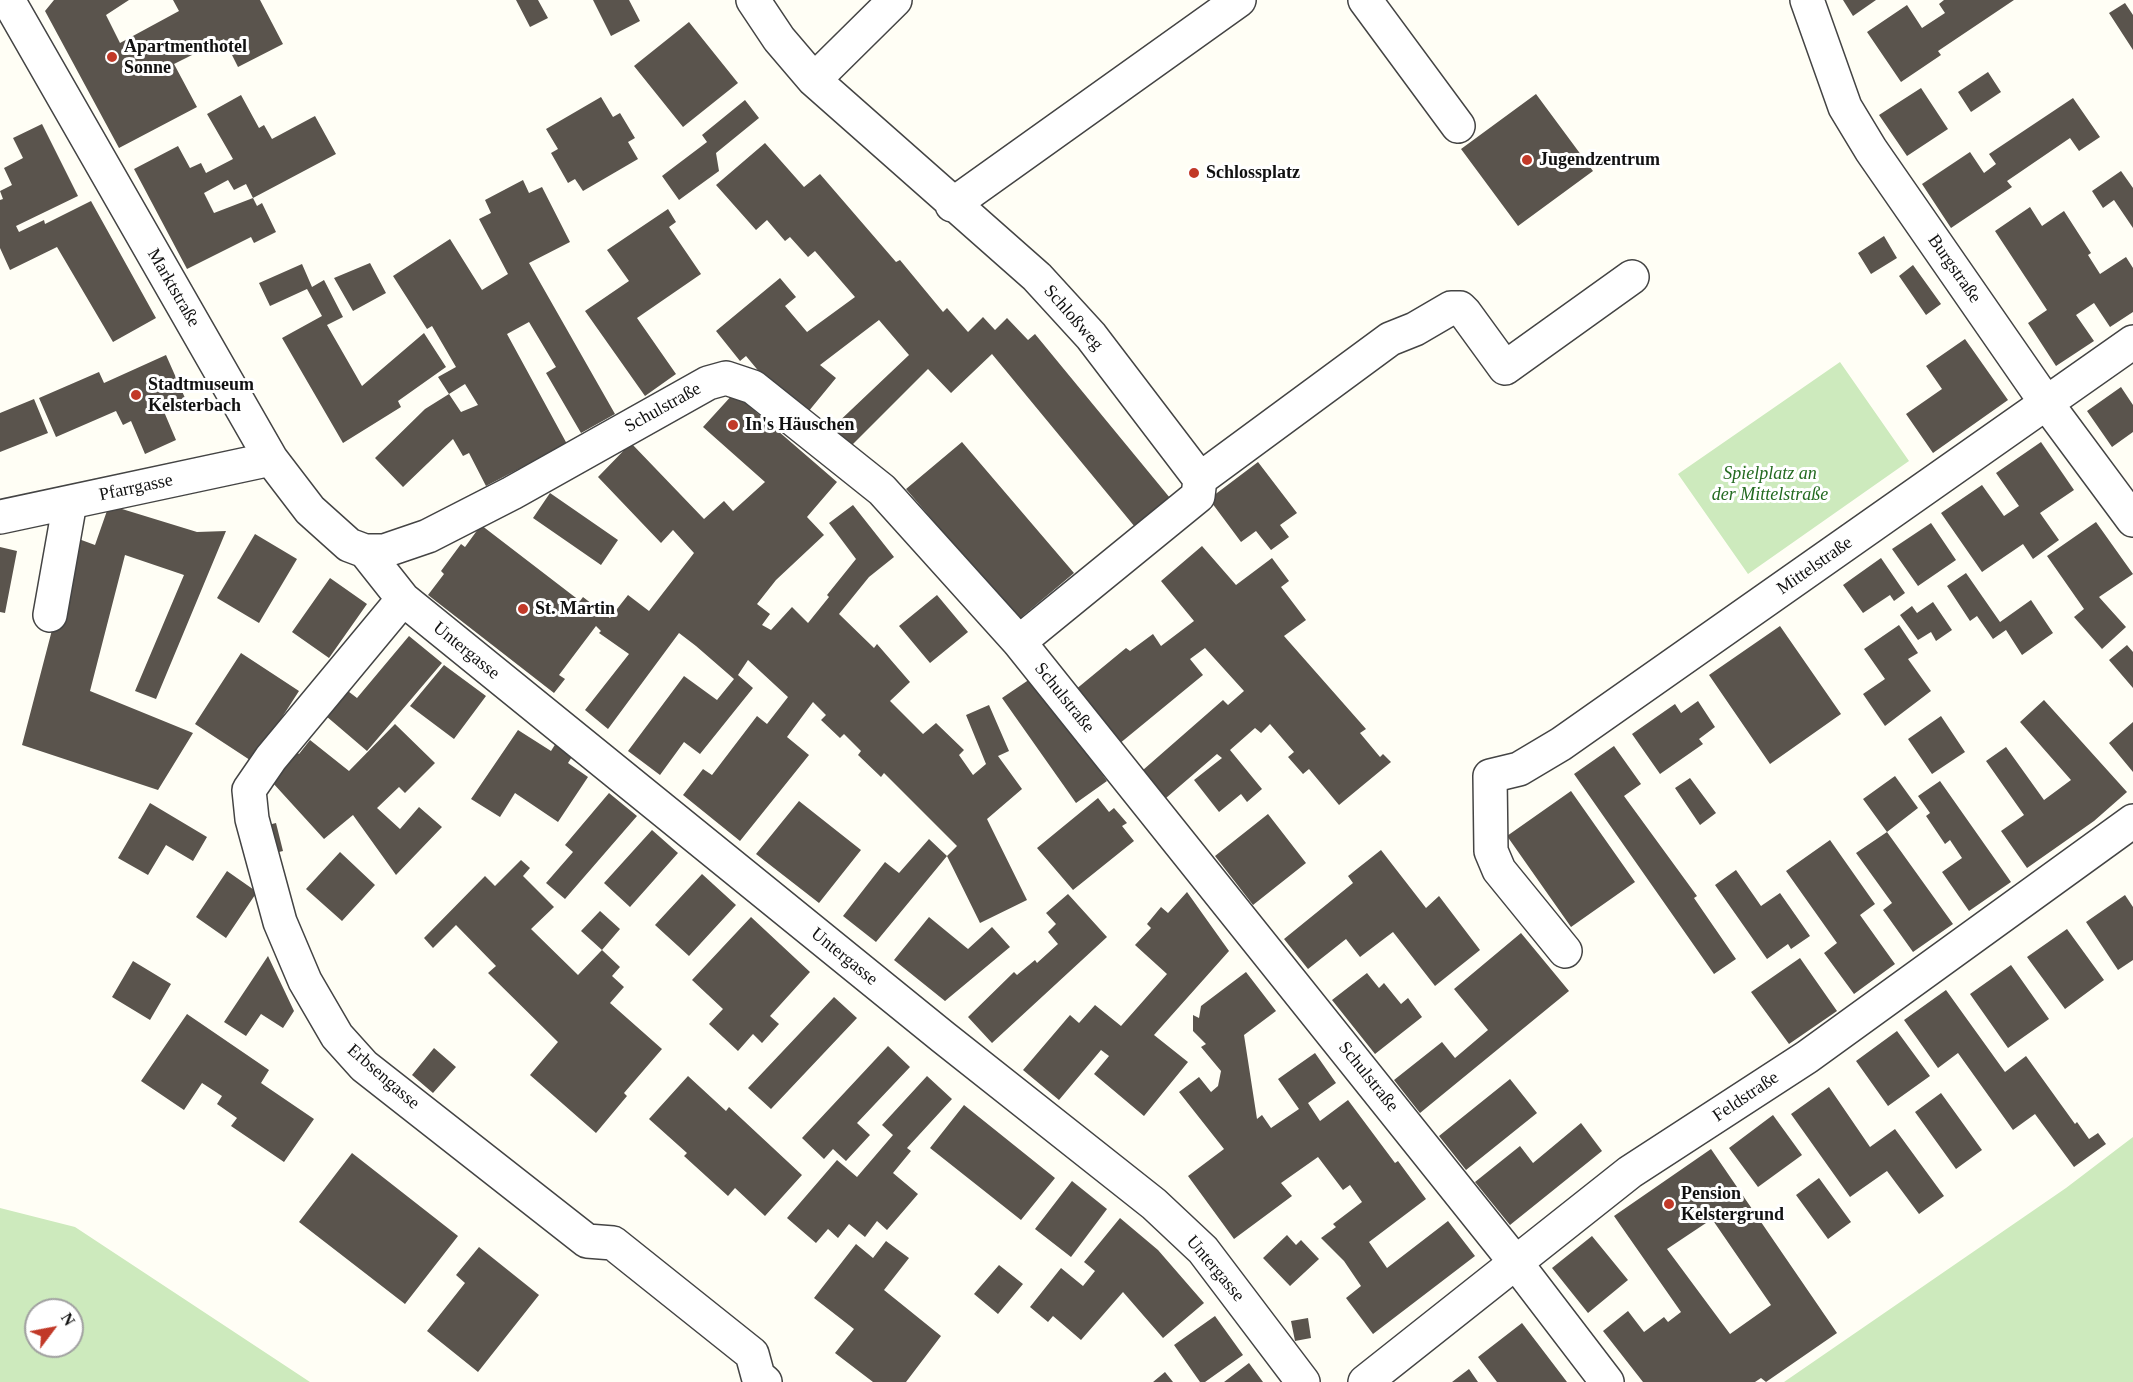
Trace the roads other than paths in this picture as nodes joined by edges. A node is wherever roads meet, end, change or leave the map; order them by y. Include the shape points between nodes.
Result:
1 (8, 0) edge
2 (753, 0) edge
3 (895, 0) edge
4 (1239, 0) edge
5 (1365, 0) edge
6 (1807, 0) edge
7 (814, 80) junction
8 (1458, 126) dead end
9 (952, 205) junction
10 (1632, 278) dead end
11 (2133, 342) edge
12 (2047, 404) junction
13 (271, 459) junction
14 (1200, 479) junction
15 (70, 502) junction
16 (0, 517) edge
17 (2133, 520) edge
18 (365, 551) junction
19 (403, 599) junction
20 (50, 615) dead end
21 (1019, 642) junction
22 (2133, 821) edge
23 (1565, 951) dead end
24 (1516, 1263) junction
25 (762, 1379) edge
26 (1303, 1382) edge
27 (1365, 1382) edge
28 (1607, 1382) edge

1 - 13 street, Marktstraße
2 - 7 street, Schloßweg
3 - 7 street
4 - 9 street
5 - 8 street
6 - 12 street, Burgstraße via 1845,107
7 - 9 street, Schloßweg
9 - 14 street, Schloßweg via 1037,277 1091,336
10 - 14 street via 1505,368 1465,313 1460,308 1451,308 1390,339
11 - 12 street, Mittelstraße
12 - 17 street, Burgstraße
12 - 23 street, Mittelstraße via 1561,744 1519,769 1490,776 1491,851 1499,870
13 - 15 street, Pfarrgasse
13 - 18 street, Marktstraße via 310,510 349,545
14 - 21 street via 1198,496
15 - 16 street, Pfarrgasse
15 - 20 street
18 - 19 street, Untergasse
18 - 21 street, Schulstraße via 384,551 428,536 708,383 726,378 753,387 882,490
19 - 25 street, Erbsengasse via 249,790 252,819 280,922 320,1009 337,1036 364,1066 587,1241 613,1243 752,1354
19 - 26 street, Untergasse via 1154,1204 1203,1250
21 - 24 street, Schulstraße
22 - 24 street, Feldstraße via 1807,1057 1630,1172
24 - 27 street, Feldstraße
24 - 28 street, Schulstraße

